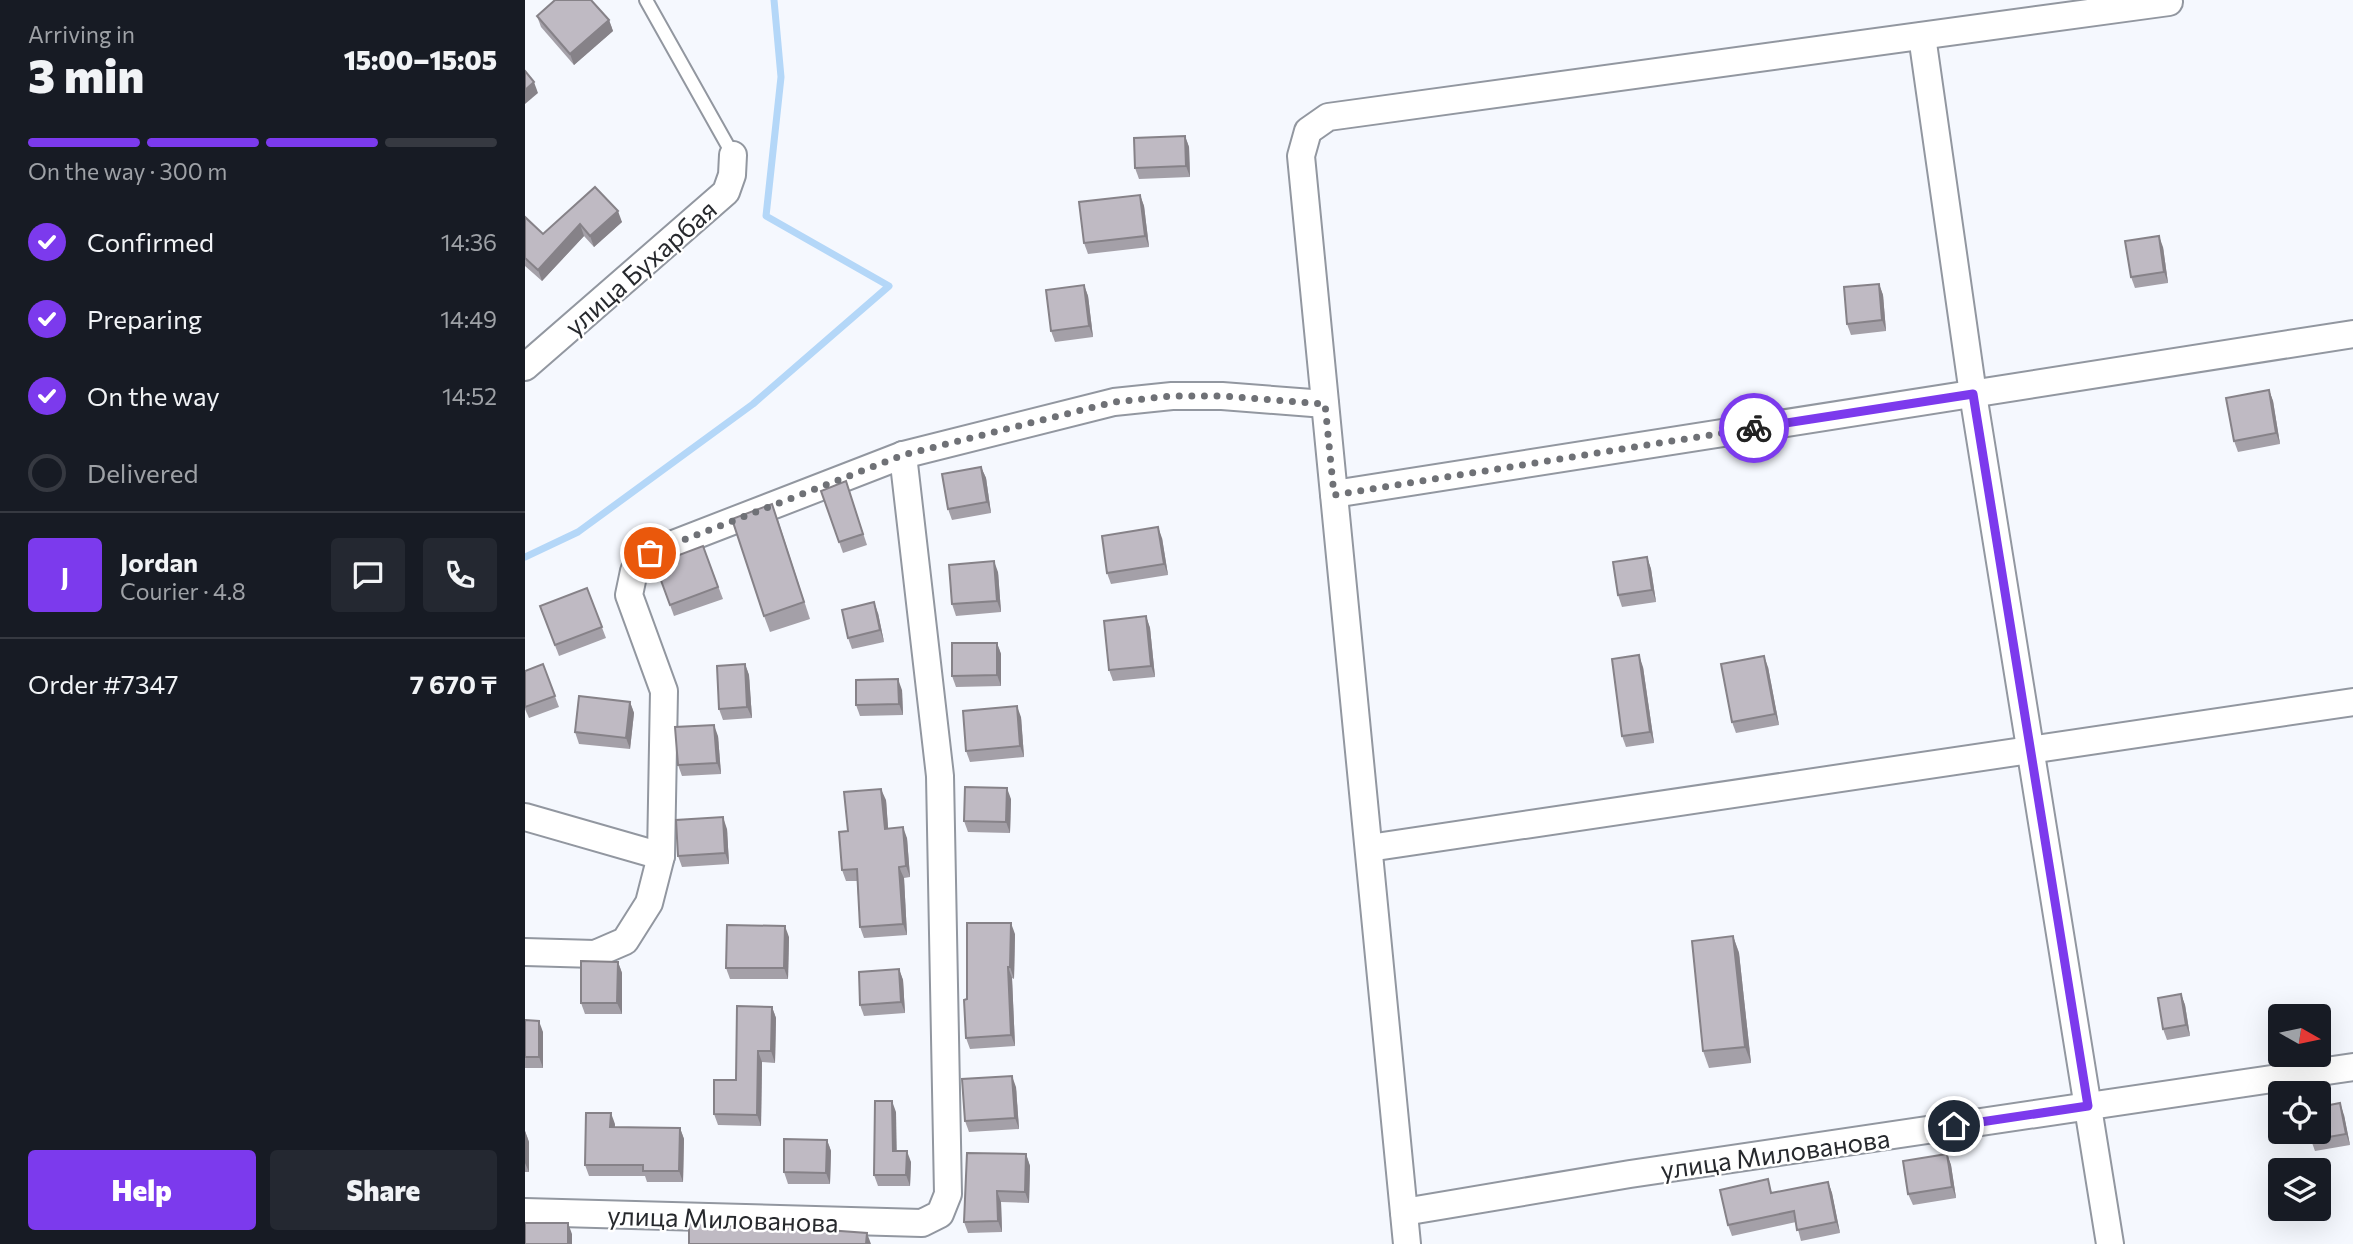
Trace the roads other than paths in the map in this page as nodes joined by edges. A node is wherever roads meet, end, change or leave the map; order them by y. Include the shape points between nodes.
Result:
1 (646, 0) edge
2 (2169, 2) dead end
3 (1922, 36) junction
4 (733, 155) joint
5 (2353, 334) edge
6 (525, 367) edge
7 (1973, 394) junction
8 (1325, 404) junction
9 (903, 455) junction
10 (1334, 495) junction
11 (2353, 702) edge
12 (2031, 750) junction
13 (525, 817) edge
14 (1369, 848) junction
15 (661, 856) junction
16 (525, 952) edge
17 (2353, 1067) edge
18 (2088, 1106) junction
19 (525, 1212) edge
20 (1404, 1212) junction
21 (1407, 1244) edge
22 (2111, 1244) edge

1 - 4 lane
2 - 3 street
3 - 7 street
3 - 8 street via 1328,117 1308,131 1301,156
4 - 6 street, улица Бухарбая via 726,192
5 - 7 street
7 - 10 street
7 - 12 street
8 - 9 street via 1222,396 1114,402
8 - 10 street
9 - 15 street via 650,553 633,571 629,595 664,691
9 - 19 street, улица Милованова via 940,790 948,1194 940,1214 922,1223
10 - 14 street
11 - 12 street
12 - 14 street
12 - 18 street
13 - 15 street
14 - 20 street
15 - 16 street via 649,903 625,941 595,954
17 - 18 street, улица Милованова
18 - 20 street, улица Милованова
18 - 22 street
20 - 21 street

